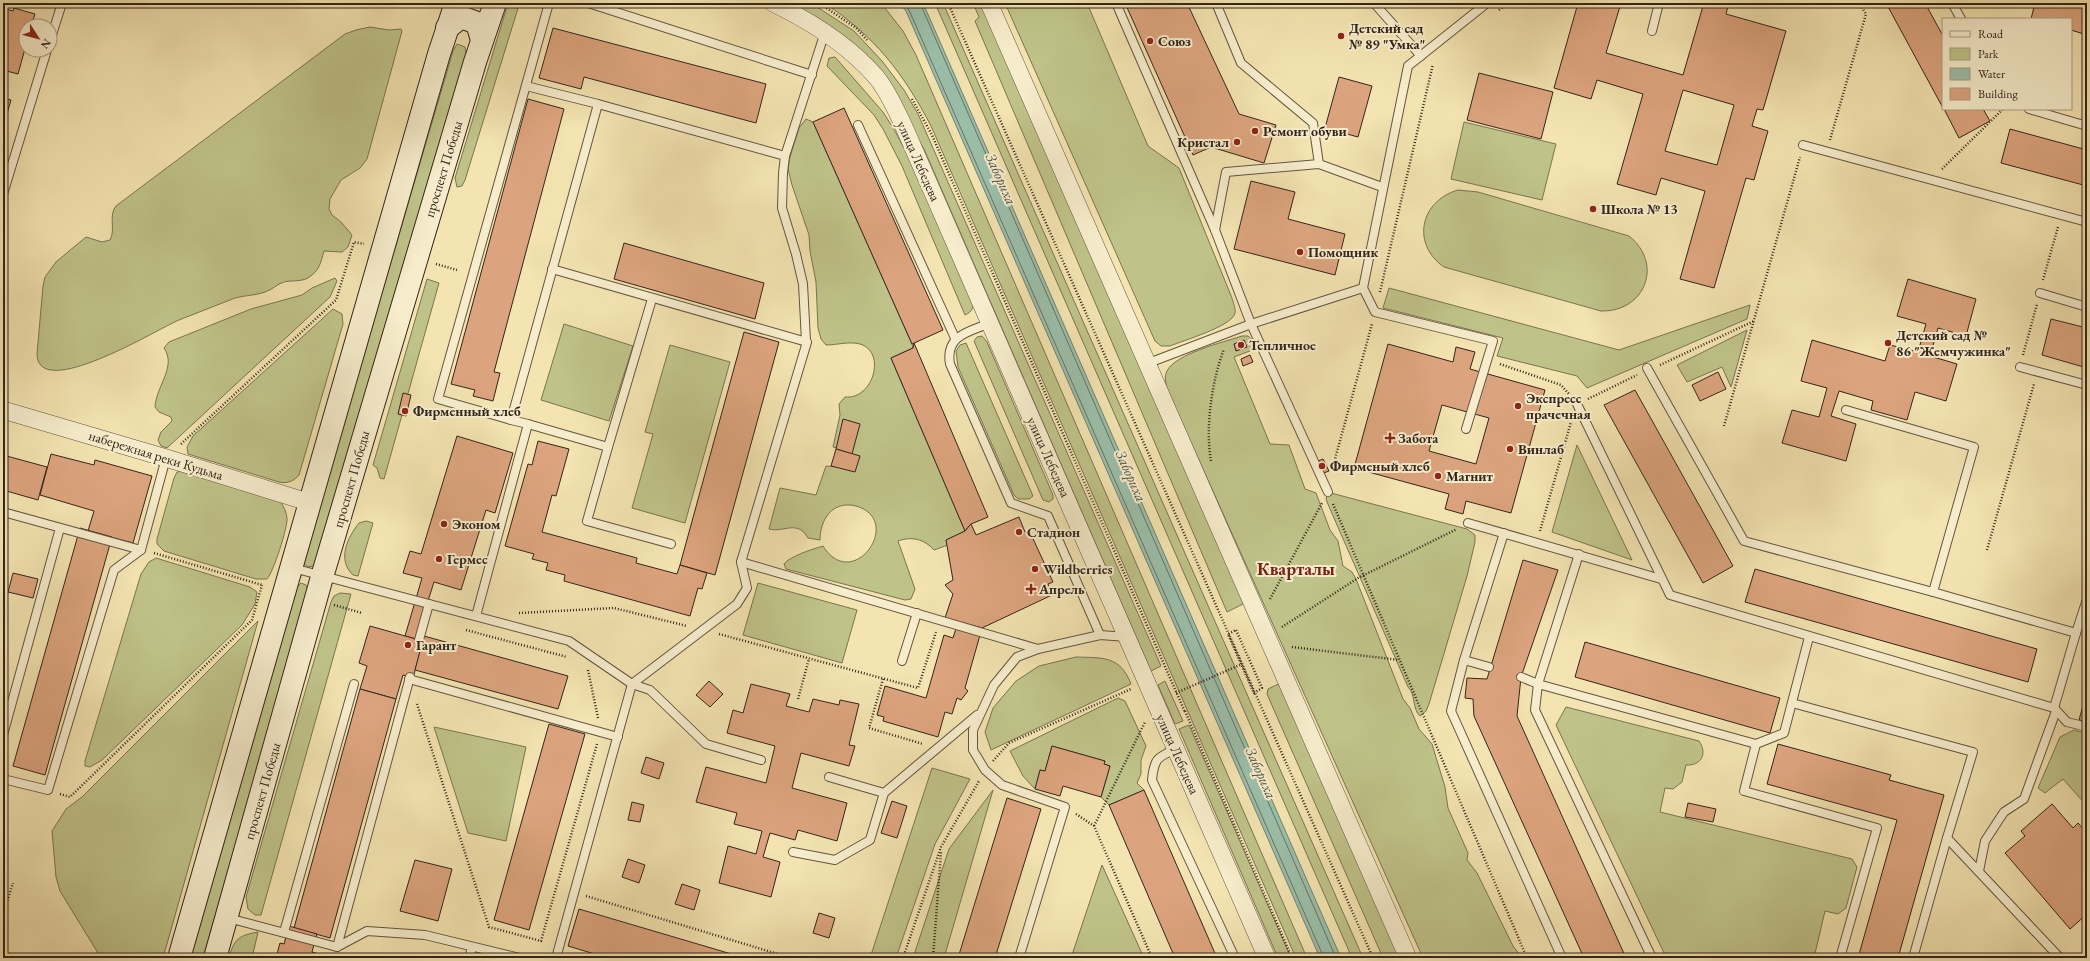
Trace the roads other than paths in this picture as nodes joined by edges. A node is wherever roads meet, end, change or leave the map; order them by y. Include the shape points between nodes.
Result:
1 (62, 3) edge
2 (456, 3) edge
3 (495, 3) edge
4 (549, 3) edge
5 (588, 3) edge
6 (773, 3) edge
7 (989, 3) edge
8 (1116, 3) edge
9 (1216, 3) edge
10 (1374, 3) edge
11 (1487, 3) edge
12 (1659, 3) edge
13 (1952, 3) edge
14 (57, 18) edge
15 (1960, 18) edge
16 (447, 28) junction
17 (1652, 31) dead end
18 (825, 32) junction
19 (482, 40) junction
20 (1421, 56) junction
21 (45, 58) edge
22 (812, 75) junction
23 (526, 86) junction
24 (598, 104) junction
25 (2032, 110) edge
26 (858, 125) dead end
27 (2087, 126) edge
28 (1803, 145) road end
29 (785, 156) junction
30 (1319, 164) junction
31 (1382, 187) junction
32 (3, 194) edge
33 (2087, 222) edge
34 (1215, 230) junction
35 (552, 269) junction
36 (1363, 288) junction
37 (2040, 293) dead end
38 (652, 299) junction
39 (2087, 307) edge
40 (990, 322) junction
41 (1251, 324) junction
42 (955, 338) junction
43 (806, 341) junction
44 (1146, 364) junction
45 (2020, 367) dead end
46 (1647, 369) road end
47 (2087, 385) edge
48 (1577, 404) road end
49 (3, 410) edge
50 (1846, 410) dead end
51 (511, 420) junction
52 (528, 424) junction
53 (1466, 429) dead end
54 (608, 447) junction
55 (166, 458) junction
56 (1328, 492) road end
57 (308, 502) junction
58 (3, 512) edge
59 (1468, 523) road end
60 (60, 528) junction
61 (1504, 533) junction
62 (671, 544) dead end
63 (141, 550) junction
64 (1579, 554) junction
65 (741, 562) junction
66 (291, 568) junction
67 (322, 577) junction
68 (1661, 579) junction
69 (1933, 592) junction
70 (2087, 599) edge
71 (429, 604) junction
72 (917, 613) junction
73 (476, 616) junction
74 (2076, 633) junction
75 (1100, 635) junction
76 (1127, 637) junction
77 (1809, 637) junction
78 (419, 640) dead end
79 (1038, 649) junction
80 (1464, 660) junction
81 (902, 661) dead end
82 (1489, 667) dead end
83 (1521, 678) dead end
84 (354, 684) dead end
85 (632, 684) junction
86 (1538, 684) junction
87 (1792, 703) junction
88 (2055, 709) junction
89 (981, 712) junction
90 (2087, 727) edge
91 (3, 735) edge
92 (618, 737) junction
93 (1756, 744) junction
94 (1176, 749) junction
95 (761, 760) dead end
96 (829, 776) dead end
97 (3, 779) edge
98 (884, 793) junction
99 (1946, 838) junction
100 (793, 852) dead end
101 (1979, 871) junction
102 (227, 918) junction
103 (284, 932) junction
104 (337, 946) junction
105 (472, 947) junction
106 (179, 958) edge
107 (215, 958) edge
108 (469, 958) edge
109 (520, 958) edge
110 (556, 958) edge
111 (1019, 958) edge
112 (1235, 958) edge
113 (1267, 958) edge
114 (1408, 958) edge
115 (1562, 958) edge
116 (1652, 958) edge
117 (1840, 958) edge
118 (1913, 958) edge
119 (2060, 958) edge

1 - 14 lane
2 - 16 main road
3 - 19 main road, проспект Победы
4 - 23 lane
5 - 22 lane
6 - 18 street, улица Лебедева
7 - 44 street
8 - 34 lane
9 - 30 lane via 1241,63 1313,123
10 - 20 lane
11 - 20 lane
12 - 17 lane
13 - 15 lane
16 - 19 main road via 461,17 477,23
16 - 57 main road
18 - 22 lane
18 - 40 street, улица Лебедева via 861,61 878,79 894,107
19 - 67 main road, проспект Победы
20 - 31 lane via 1408,66
21 - 32 lane
22 - 29 lane
23 - 24 lane
23 - 51 lane via 438,399
24 - 29 lane
24 - 35 lane
25 - 27 lane
26 - 42 lane
28 - 33 lane
29 - 43 lane via 782,208 803,284
30 - 31 lane
30 - 34 lane via 1226,172
31 - 36 lane
34 - 41 lane
35 - 38 lane
35 - 51 lane
36 - 41 lane
36 - 53 lane via 1375,312 1493,341
37 - 39 lane
38 - 43 lane
38 - 54 lane
40 - 42 lane
40 - 76 street, улица Лебедева
41 - 44 lane
41 - 56 lane
42 - 75 lane via 948,355 950,364 1011,503 1048,516
43 - 65 lane
44 - 114 street
45 - 47 lane
46 - 69 lane via 1744,541
48 - 68 lane
49 - 55 street, набережная реки Кудьма
50 - 69 lane via 1974,447
51 - 52 lane
52 - 54 lane
52 - 73 lane
54 - 62 lane via 587,521
55 - 57 street, набережная реки Кудьма
55 - 63 lane
57 - 66 main road
58 - 60 lane
59 - 61 lane
60 - 63 lane
60 - 91 lane
61 - 64 lane
61 - 80 lane
63 - 97 lane via 114,570 48,790
64 - 68 lane
64 - 86 lane
65 - 72 lane
65 - 85 lane via 747,588 737,604
66 - 67 lane
66 - 106 main road
67 - 71 lane
67 - 102 main road, проспект Победы
68 - 77 lane via 1670,595
69 - 74 lane
70 - 74 lane
71 - 73 lane
71 - 78 lane
72 - 79 lane
72 - 81 lane
73 - 85 lane via 569,641
74 - 88 lane
75 - 76 lane
75 - 79 lane
76 - 94 street, улица Лебедева
77 - 87 lane
77 - 88 lane
79 - 89 lane via 1017,657 994,685
80 - 82 lane
80 - 115 lane via 1451,711
83 - 86 lane
84 - 103 lane
85 - 92 lane
85 - 95 lane via 650,690 706,744
86 - 93 lane
86 - 116 lane via 1535,710
87 - 93 lane via 1784,734
87 - 99 lane via 1973,752
88 - 90 lane via 2067,722
88 - 101 lane via 2024,799 2004,812 1985,841
89 - 98 lane
89 - 111 lane via 973,730 973,750 985,770 1002,785 1065,807
92 - 104 lane via 409,678
92 - 110 lane
93 - 117 lane via 1744,791 1877,828
94 - 112 lane via 1160,756 1154,765 1152,780
94 - 113 street, улица Лебедева
96 - 98 lane
98 - 100 lane via 870,840 836,860
99 - 101 lane
99 - 118 lane
101 - 119 lane
102 - 103 lane
102 - 107 main road, проспект Победы
103 - 104 lane
104 - 105 lane via 367,931 425,935
105 - 108 lane
105 - 109 lane

